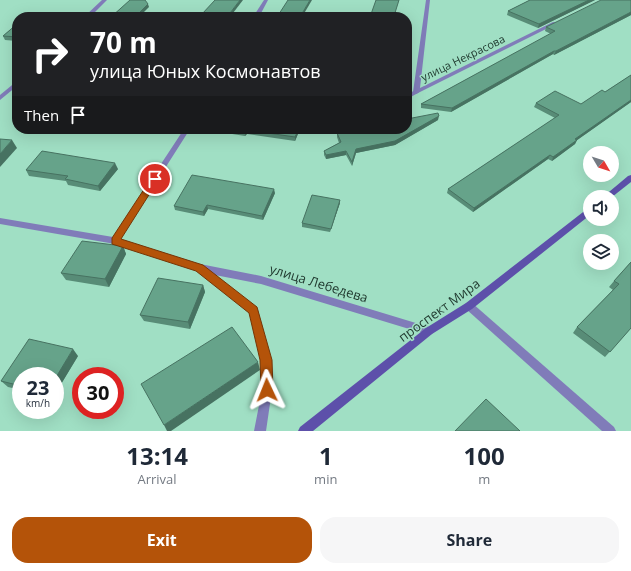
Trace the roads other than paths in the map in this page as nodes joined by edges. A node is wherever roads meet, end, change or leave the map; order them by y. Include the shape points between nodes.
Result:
1 (105, 0) edge
2 (266, 0) edge
3 (428, 0) edge
4 (92, 12) edge
5 (259, 12) edge
6 (559, 21) edge
7 (12, 87) edge
8 (416, 92) junction
9 (412, 94) edge
10 (0, 98) edge
11 (184, 134) edge
12 (631, 178) edge
13 (616, 190) edge
14 (583, 216) edge
15 (0, 221) edge
16 (115, 241) junction
17 (200, 268) junction
18 (469, 306) junction
19 (429, 331) junction
20 (260, 431) edge
21 (304, 431) edge
22 (610, 431) edge

1 - 4 street
2 - 5 street
3 - 8 street, улица Некрасова
6 - 8 street, улица Некрасова
7 - 10 street
8 - 9 street
11 - 16 street
12 - 13 main road
14 - 18 main road, проспект Мира
15 - 16 street, улица Лебедева
16 - 17 street, улица Лебедева
17 - 19 street, улица Лебедева via 261,280
17 - 20 street, улица Лебедева via 253,310 266,360 267,390
18 - 19 main road, проспект Мира
18 - 22 street
19 - 21 main road, проспект Мира

